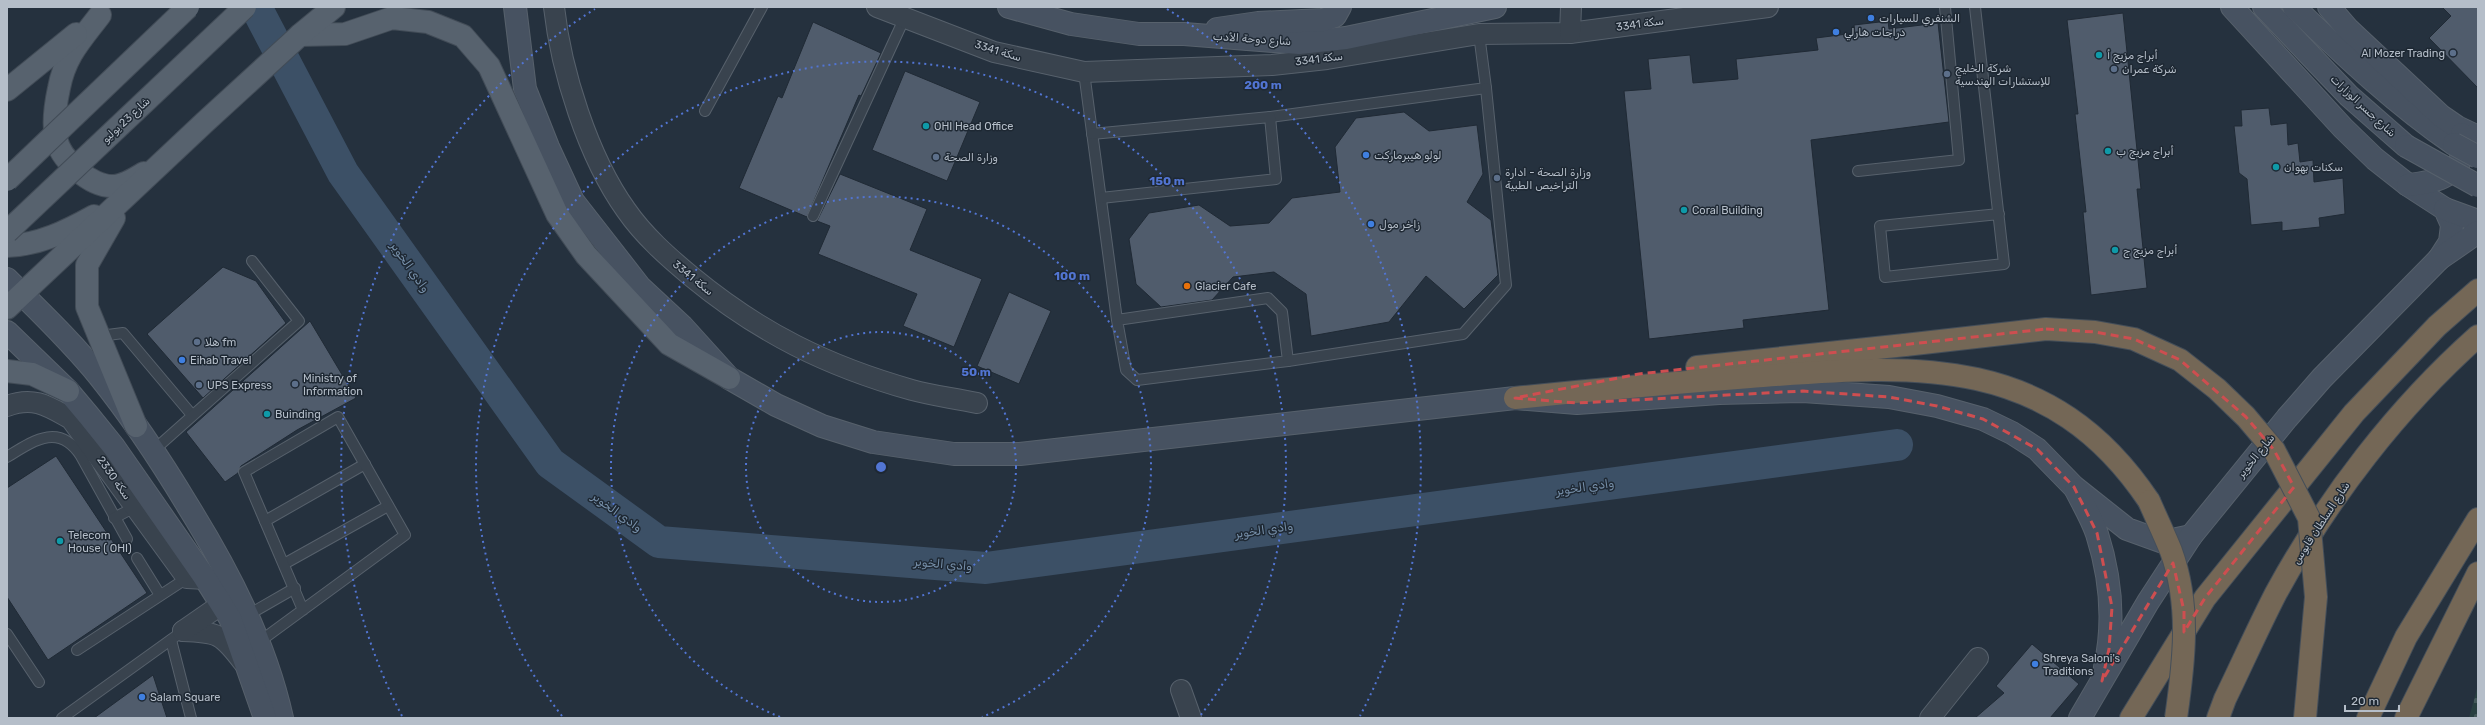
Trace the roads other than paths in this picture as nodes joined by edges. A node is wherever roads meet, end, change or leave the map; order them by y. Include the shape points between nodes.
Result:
1 (188, 7) edge
2 (245, 7) edge
3 (324, 7) edge
4 (334, 7) edge
5 (515, 7) edge
6 (554, 7) edge
7 (762, 7) edge
8 (877, 7) edge
9 (1009, 7) edge
10 (1321, 7) edge
11 (1340, 7) edge
12 (1495, 7) edge
13 (1571, 7) edge
14 (1768, 7) edge
15 (1944, 7) edge
16 (1975, 7) edge
17 (2232, 7) edge
18 (2264, 7) edge
19 (2294, 7) edge
20 (2329, 7) edge
21 (104, 11) edge
22 (905, 16) junction
23 (1277, 22) junction
24 (1570, 33) junction
25 (1184, 34) junction
26 (1479, 34) junction
27 (294, 40) junction
28 (1084, 72) junction
29 (12, 83) edge
30 (1486, 88) junction
31 (7, 107) edge
32 (705, 111) dead end
33 (1270, 117) junction
34 (1092, 134) junction
35 (2455, 136) junction
36 (2478, 137) edge
37 (182, 146) junction
38 (2478, 157) edge
39 (1858, 171) dead end
40 (7, 180) edge
41 (2408, 185) junction
42 (2478, 186) edge
43 (126, 198) junction
44 (1101, 198) junction
45 (2446, 209) junction
46 (1998, 214) junction
47 (813, 216) dead end
48 (2478, 221) edge
49 (7, 232) edge
50 (2478, 232) edge
51 (7, 246) edge
52 (2439, 260) junction
53 (252, 261) dead end
54 (7, 279) edge
55 (2478, 290) edge
56 (15, 301) edge
57 (1117, 320) junction
58 (7, 332) edge
59 (100, 336) junction
60 (2478, 336) edge
61 (1288, 361) junction
62 (7, 370) edge
63 (729, 378) junction
64 (68, 391) junction
65 (1515, 398) junction
66 (977, 403) dead end
67 (7, 406) edge
68 (192, 415) junction
69 (136, 426) junction
70 (154, 450) junction
71 (7, 457) edge
72 (365, 464) junction
73 (2074, 487) junction
74 (388, 506) junction
75 (135, 507) junction
76 (114, 518) junction
77 (2478, 518) edge
78 (265, 521) junction
79 (2192, 536) junction
80 (126, 539) dead end
81 (172, 544) junction
82 (137, 558) dead end
83 (284, 564) junction
84 (2478, 573) edge
85 (196, 578) junction
86 (295, 588) junction
87 (160, 595) junction
88 (222, 604) junction
89 (303, 610) junction
90 (248, 615) junction
91 (7, 634) edge
92 (177, 636) junction
93 (259, 642) junction
94 (77, 650) dead end
95 (1978, 658) dead end
96 (250, 671) junction
97 (2102, 681) junction
98 (39, 682) dead end
99 (1181, 690) dead end
100 (2420, 691) junction
101 (62, 718) edge
102 (191, 718) edge
103 (265, 718) edge
104 (282, 718) edge
105 (1191, 718) edge
106 (1930, 718) edge
107 (2080, 718) edge
108 (2131, 718) edge
109 (2176, 718) edge
110 (2218, 718) edge
111 (2305, 718) edge
112 (2368, 718) edge
113 (2406, 718) edge
114 (2412, 718) edge

1 - 40 main road, bridge
2 - 49 main road, شارع 23 يوليو, bridge
3 - 27 main road
4 - 27 main road
5 - 63 street via 526,89 548,147 573,201 640,287 682,326
6 - 66 street, سكة 3341 via 557,40 573,96 604,173 626,210 669,258 756,326 801,350 851,371 913,390
7 - 32 lane
8 - 22 street, سكة 3341
9 - 25 street, شارع دوحة الأدب via 1071,24 1139,34
10 - 23 street via 1302,16
11 - 23 street via 1335,16 1323,20
12 - 25 street, شارع دوحة الأدب via 1346,38 1299,43
13 - 24 street
14 - 24 street, سكة 3341
15 - 39 lane via 1959,160
16 - 46 lane
17 - 41 street via 2343,128 2375,159
18 - 42 street, شارع جسر الوزارات, bridge via 2349,96 2406,146
19 - 35 street via 2358,69 2421,121
20 - 35 street
21 - 29 main road
21 - 37 main road via 68,56 58,89 56,137 59,145 74,168 86,178 113,186 137,178
22 - 28 street, سكة 3341 via 994,52
22 - 47 lane
23 - 25 street
24 - 26 street, سكة 3341
26 - 28 street, سكة 3341 via 1327,59 1272,65
26 - 30 lane
27 - 37 main road
27 - 63 main road via 345,34 392,18 428,22 463,36 489,66 557,214 586,255 669,344
28 - 34 lane
29 - 31 main road
30 - 33 lane
30 - 61 lane via 1506,285 1463,334
33 - 34 lane
33 - 44 lane via 1276,179
34 - 44 lane
35 - 36 street
35 - 38 street, bridge
35 - 41 street via 2467,142 2456,168 2439,180
37 - 43 main road
41 - 45 street
43 - 51 main road via 63,233 38,241
43 - 56 main road
43 - 59 main road via 87,265 87,307
44 - 57 lane
45 - 48 street
45 - 52 street via 2452,225 2450,242
46 - 46 lane via 2004,264 1885,277 1880,226
50 - 52 street, شارع الخوير
52 - 79 street, شارع الخوير via 2322,378
53 - 68 lane via 299,321
54 - 56 street
55 - 108 highway via 2437,326 2345,424 2205,598
56 - 69 street via 98,375
57 - 61 lane via 1126,370 1137,380
57 - 61 lane via 1268,298 1282,312
58 - 64 street
59 - 68 lane via 123,333
59 - 69 main road
60 - 110 highway, شارع السلطان قابوس via 2399,416 2334,498 2277,592
62 - 64 main road via 32,374
63 - 65 street via 822,426 873,442 954,454 1020,454
64 - 81 street via 114,447
65 - 73 street via 1577,403 1719,393 1803,391 1889,397 1937,406 1983,419 2012,433 2037,450
65 - 109 highway, bridge via 1865,369 1920,370 1977,379 2012,388 2055,408 2088,432 2134,478 2148,501 2171,552 2184,610 2185,656
65 - 111 highway, bridge via 1576,384 1639,374 2046,329 2095,332 2134,339 2180,360 2217,389 2246,417 2274,450 2309,518 2316,597
67 - 75 street, سكة 2330 via 19,401 44,403 71,419
68 - 70 lane
69 - 70 street
70 - 90 street via 205,533
71 - 76 lane via 36,439 51,437 65,441 77,450
72 - 74 lane
72 - 78 lane
72 - 78 lane via 338,417 244,472
73 - 79 street via 2127,529 2147,538 2163,542
73 - 97 street via 2097,533 2112,607 2109,649
74 - 83 lane
74 - 89 lane via 404,535
75 - 76 lane
75 - 81 street, سكة 2330
76 - 80 lane
77 - 112 highway via 2406,636
78 - 83 lane
79 - 97 street, شارع الخوير via 2148,602
81 - 85 street
82 - 87 lane
83 - 86 lane
84 - 100 highway
85 - 87 lane
85 - 88 street
86 - 89 lane
86 - 90 lane
87 - 94 lane
88 - 92 street
88 - 96 street
89 - 93 lane
90 - 93 street
91 - 98 lane
92 - 96 street via 210,632 225,640
92 - 101 lane
92 - 102 lane
93 - 104 street via 275,686
95 - 106 street
96 - 103 street
97 - 107 street, شارع الخوير
99 - 105 street
100 - 113 highway
100 - 114 highway

